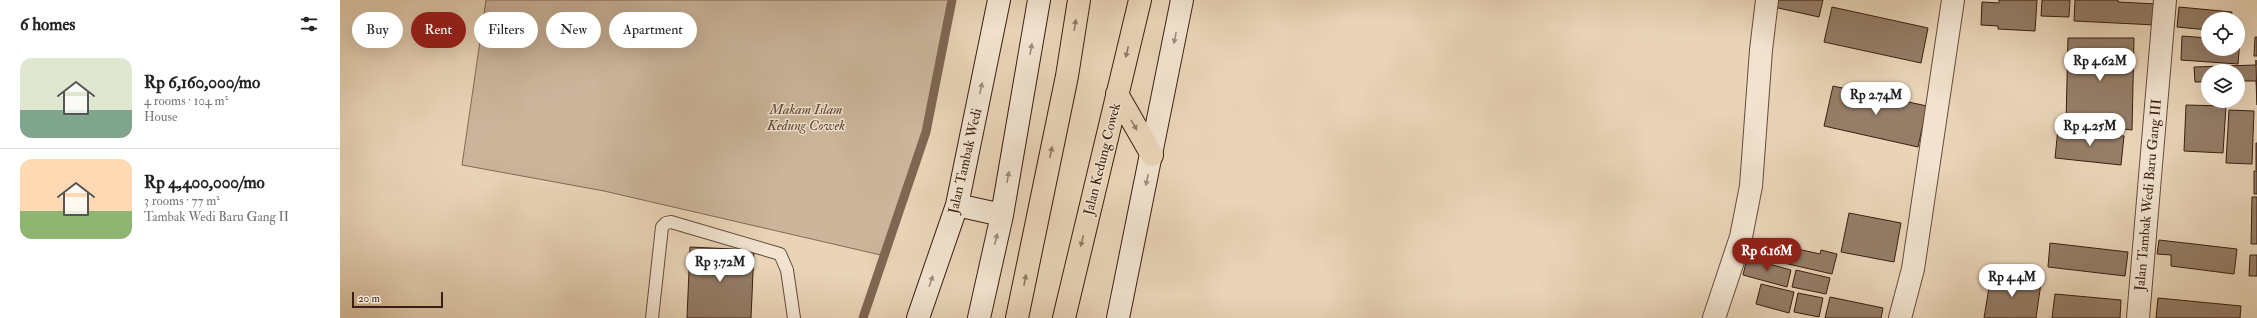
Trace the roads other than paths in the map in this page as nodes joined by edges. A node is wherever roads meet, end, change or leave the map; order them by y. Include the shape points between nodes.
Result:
1 (999, 0) edge
2 (1039, 0) edge
3 (1079, 0) edge
4 (1140, 0) edge
5 (1182, 0) edge
6 (1767, 0) edge
7 (1953, 0) edge
8 (2165, 0) edge
9 (1117, 94) junction
10 (1152, 155) junction
11 (956, 206) junction
12 (1002, 215) junction
13 (652, 318) edge
14 (794, 318) edge
15 (918, 318) edge
16 (980, 318) edge
17 (1017, 318) edge
18 (1064, 318) edge
19 (1118, 318) edge
20 (1714, 318) edge
21 (1900, 318) edge
22 (2138, 318) edge

11 -> 1 street, Jalan Tambak Wedi
12 -> 2 street
17 -> 3 highway via 1067,76
4 -> 9 highway, Jalan Kedung Cowek
5 -> 10 street
6 - 20 street via 1751,186 1741,237
7 - 21 street via 1913,269
8 - 22 street, Jalan Tambak Wedi Baru Gang III
9 -> 10 highway
9 -> 18 highway, Jalan Kedung Cowek
10 -> 19 street
11 - 12 street
15 -> 11 street, Jalan Tambak Wedi
16 -> 12 street
13 - 14 lane via 662,227 671,222 780,254 788,270

